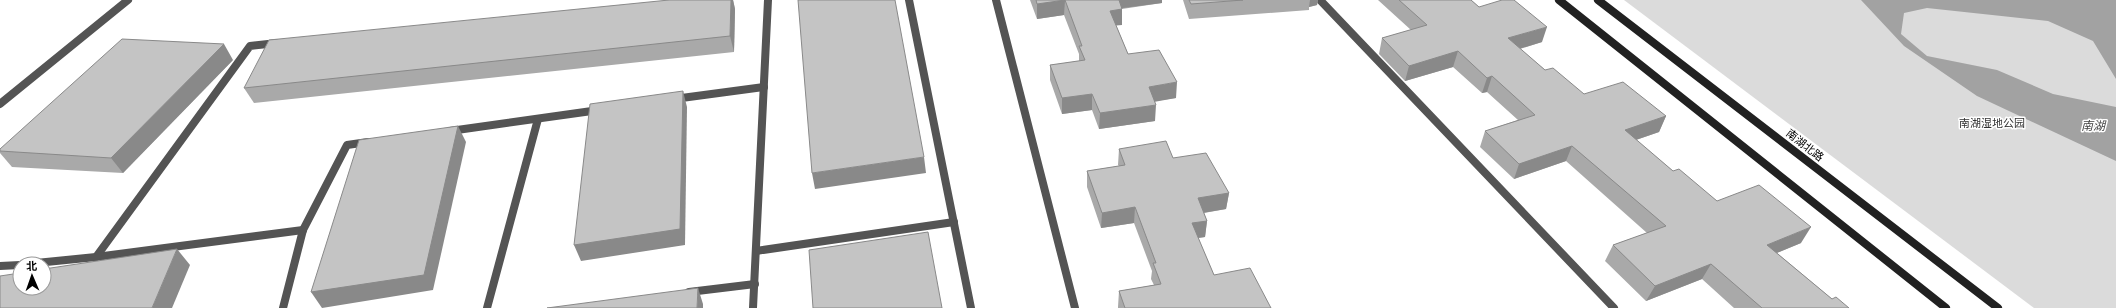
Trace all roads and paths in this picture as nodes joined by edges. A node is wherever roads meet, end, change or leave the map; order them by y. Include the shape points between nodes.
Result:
1 (128, 0) edge
2 (768, 0) edge
3 (910, 0) edge
4 (996, 0) edge
5 (1320, 0) edge
6 (1559, 0) edge
7 (1598, 0) edge
8 (282, 43) edge
9 (764, 87) junction
10 (663, 101) edge
11 (0, 104) edge
12 (608, 109) edge
13 (538, 118) junction
14 (439, 132) edge
15 (378, 140) edge
16 (954, 222) junction
17 (303, 230) junction
18 (756, 251) junction
19 (96, 257) junction
20 (52, 261) edge
21 (12, 265) edge
22 (0, 266) edge
23 (755, 284) junction
24 (676, 294) edge
25 (283, 308) edge
26 (487, 308) edge
27 (753, 308) edge
28 (971, 308) edge
29 (1075, 308) edge
30 (1614, 308) edge
31 (1946, 308) edge
32 (1998, 308) edge

1 - 11 street
2 - 9 street
3 - 16 street
4 - 29 street
5 - 30 street
6 - 31 main road
7 - 32 main road, 南湖北路
8 - 19 street via 250,46
9 - 10 street
9 - 18 street
12 - 13 street
13 - 14 street
13 - 26 street
15 - 17 street via 347,145
16 - 18 street
16 - 28 street
17 - 19 street
17 - 25 street
18 - 23 street
19 - 20 street
21 - 22 street
23 - 24 street
23 - 27 street

